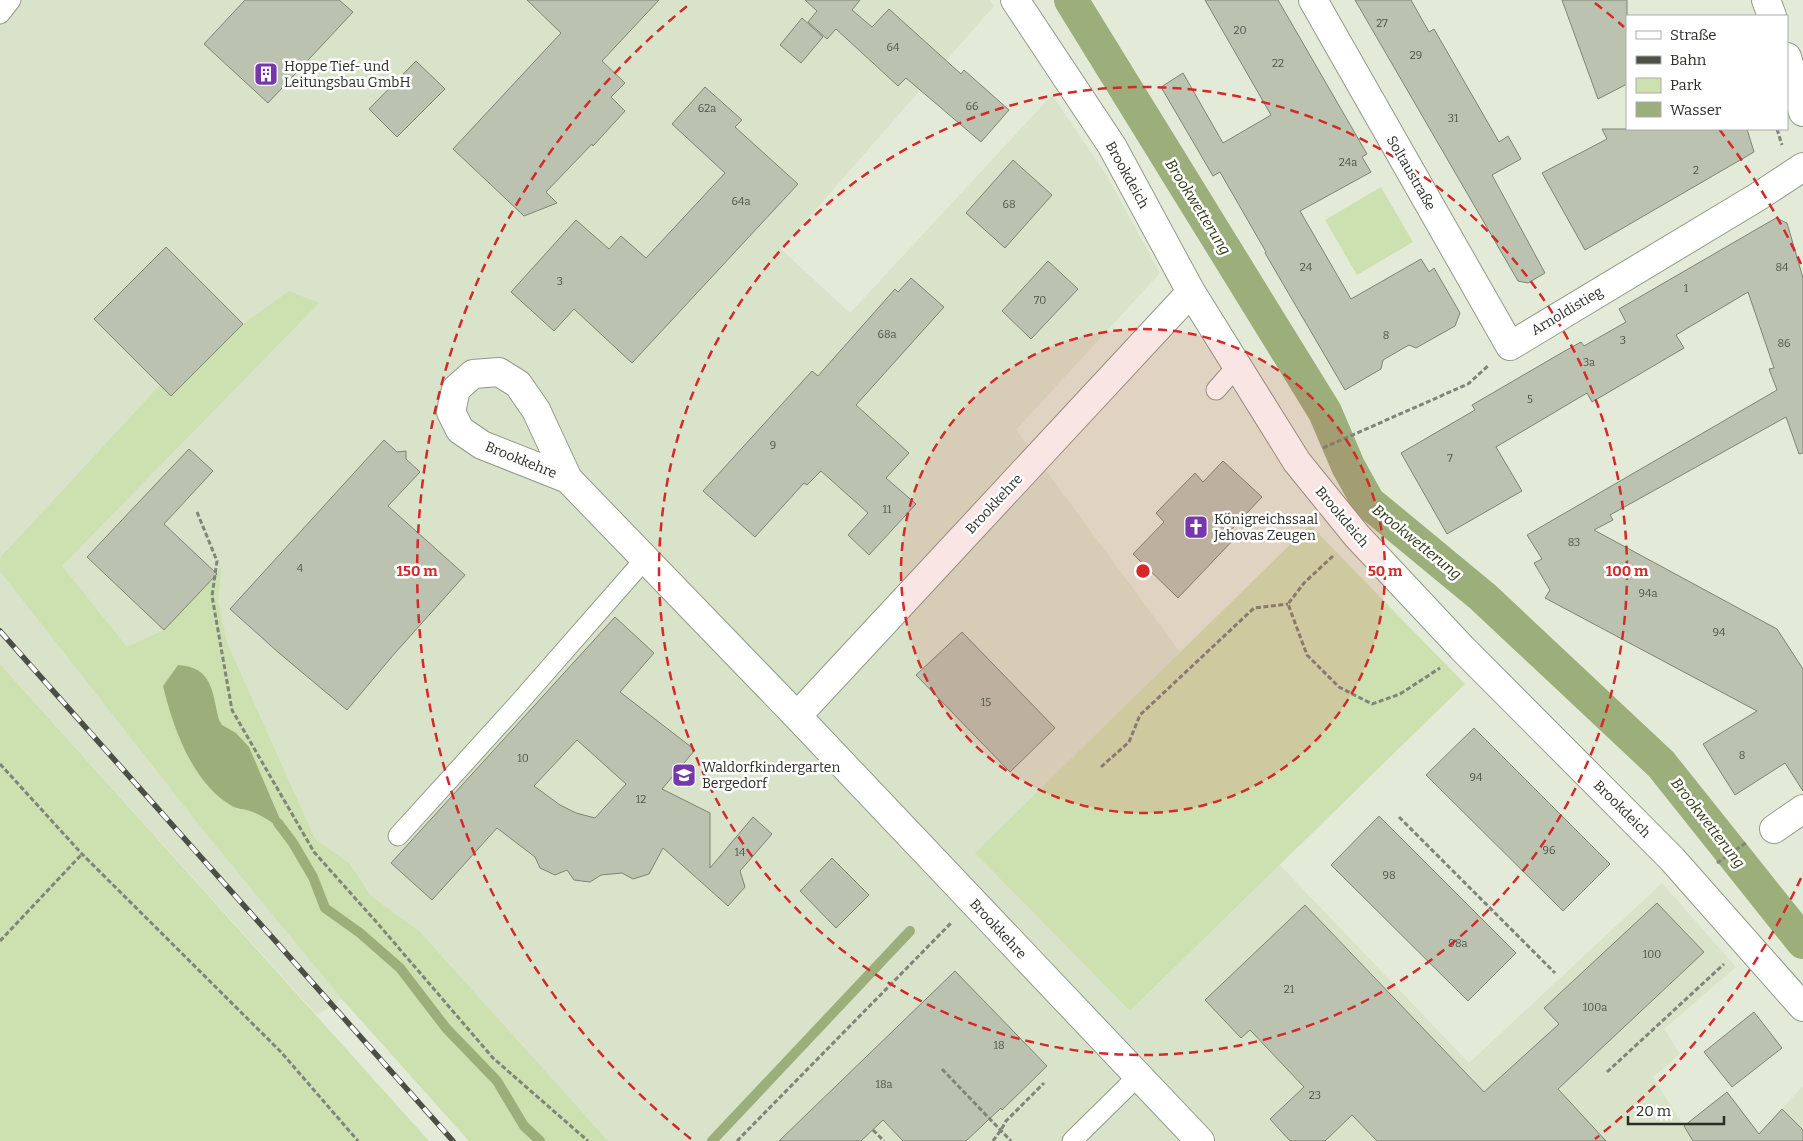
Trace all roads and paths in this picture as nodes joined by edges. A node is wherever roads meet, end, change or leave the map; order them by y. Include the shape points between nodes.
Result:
1 (11, 0) edge
2 (1015, 0) edge
3 (1313, 0) edge
4 (1766, 0) edge
5 (0, 14) edge
6 (1772, 15) edge
7 (1788, 60) edge
8 (1803, 112) edge
9 (1803, 167) edge
10 (1190, 292) junction
11 (1510, 346) junction
12 (1237, 366) junction
13 (1216, 390) dead end
14 (1328, 445) dead end
15 (568, 479) dead end
16 (197, 512) dead end
17 (1357, 536) junction
18 (645, 559) junction
19 (1288, 604) junction
20 (1462, 648) junction
21 (797, 716) junction
22 (0, 764) edge
23 (1102, 767) dead end
24 (1803, 809) edge
25 (1399, 817) dead end
26 (1763, 833) joint
27 (398, 836) dead end
28 (82, 854) junction
29 (1715, 865) dead end
30 (972, 902) junction
31 (0, 941) edge
32 (1747, 943) junction
33 (1555, 973) dead end
34 (1803, 1007) edge
35 (942, 1069) dead end
36 (1606, 1072) dead end
37 (1138, 1076) junction
38 (1044, 1083) dead end
39 (873, 1130) dead end
40 (1001, 1130) junction
41 (358, 1141) edge
42 (588, 1141) edge
43 (737, 1141) edge
44 (884, 1141) edge
45 (992, 1141) edge
46 (1011, 1141) edge
47 (1072, 1141) edge
48 (1200, 1141) edge

1 - 5 lane
2 - 10 street, Brookdeich via 1112,146
3 - 11 street, Soltaustraße
4 - 6 street
7 - 8 street
9 - 11 street, Arnoldistieg
10 - 12 street, Brookdeich
10 - 21 street, Brookkehre
11 - 14 path via 1468,384
12 - 13 lane
12 - 17 street, Brookdeich via 1297,462
15 - 18 street, Brookkehre
16 - 42 path via 217,561 212,596 232,710 314,852 493,1058
17 - 19 path via 1304,583
17 - 20 street, Brookdeich
18 - 21 street, Brookkehre
18 - 27 lane
19 - 20 path via 1307,655 1338,687 1372,704 1400,694 1446,664
19 - 23 path via 1254,608 1140,715 1129,742
20 - 32 street, Brookdeich via 1672,859
21 - 30 street, Brookkehre
22 - 28 path
24 - 26 street
25 - 33 path
26 - 29 path
28 - 31 path
28 - 41 path via 281,1052
30 - 37 street, Brookkehre
30 - 43 path
32 - 34 street, Brookdeich
32 - 36 path
35 - 40 path
37 - 47 lane
37 - 48 street, Brookkehre
38 - 40 path
39 - 44 path
40 - 45 path
40 - 46 path

